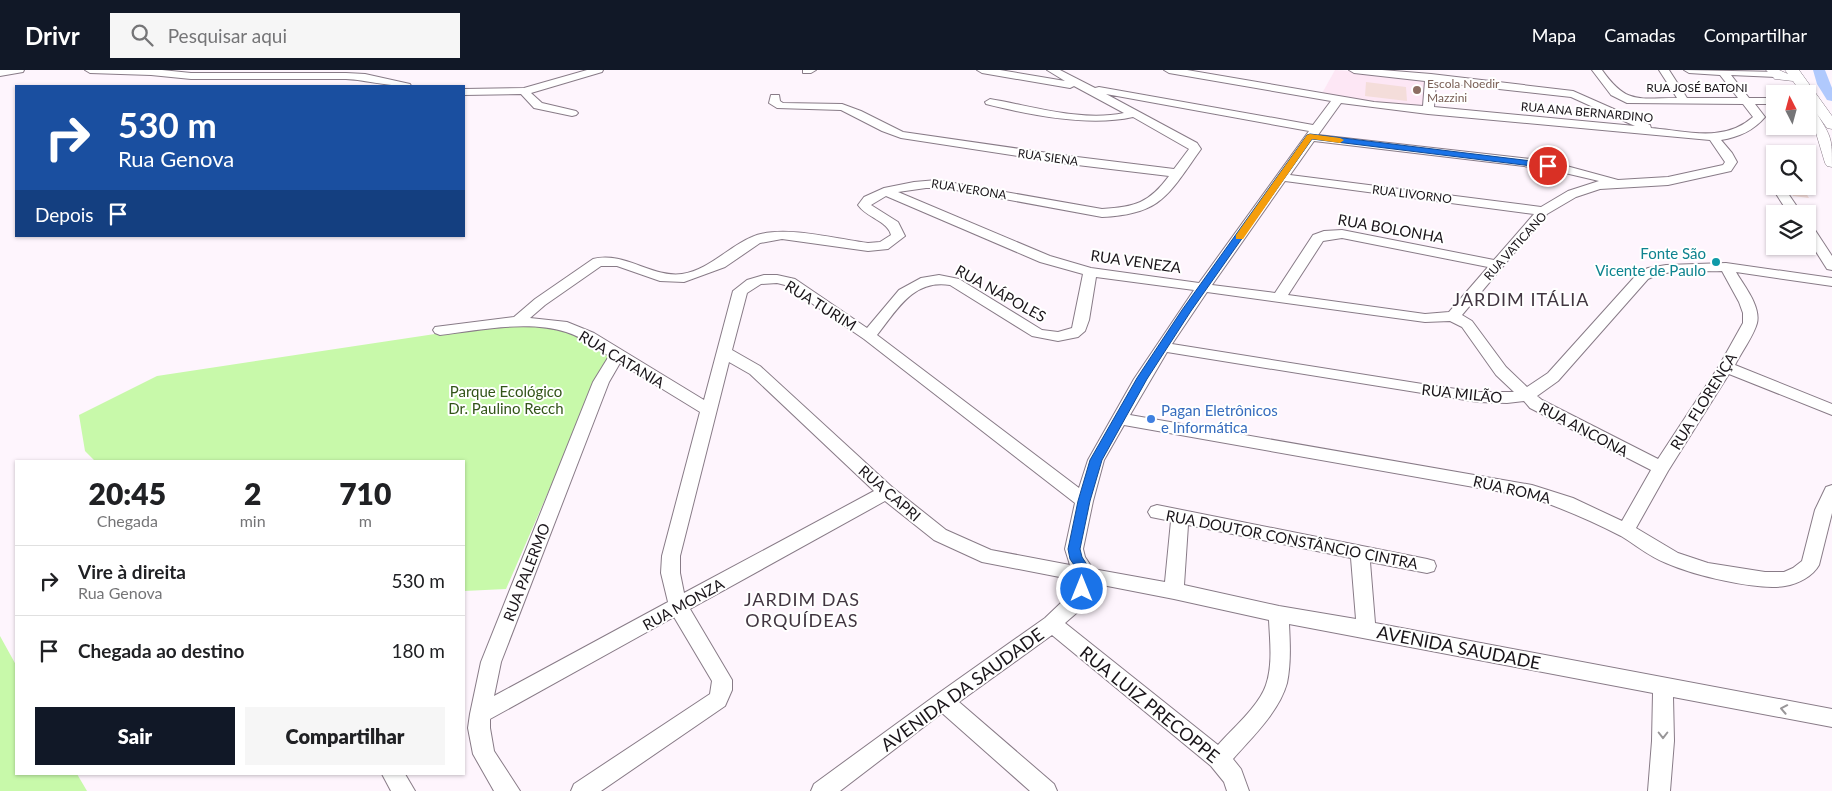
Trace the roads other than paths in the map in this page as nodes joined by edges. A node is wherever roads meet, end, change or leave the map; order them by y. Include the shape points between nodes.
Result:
1 (18, 70) edge
2 (90, 70) edge
3 (598, 70) edge
4 (982, 70) edge
5 (1052, 70) edge
6 (1169, 70) edge
7 (1354, 70) edge
8 (1597, 70) edge
9 (1664, 70) edge
10 (1689, 70) edge
11 (1736, 70) edge
12 (1724, 71) edge
13 (0, 73) edge
14 (1786, 73) edge
15 (1431, 77) junction
16 (401, 85) edge
17 (1792, 85) edge
18 (1083, 87) junction
19 (525, 91) junction
20 (465, 92) edge
21 (775, 98) dead end
22 (1620, 98) joint
23 (1337, 100) junction
24 (1684, 101) junction
25 (1747, 101) junction
26 (1766, 101) edge
27 (990, 102) dead end
28 (1428, 111) junction
29 (572, 113) dead end
30 (1133, 114) junction
31 (1816, 122) edge
32 (1832, 125) edge
33 (1656, 132) junction
34 (1313, 133) junction
35 (1713, 137) junction
36 (1832, 163) edge
37 (1176, 173) junction
38 (1281, 177) junction
39 (1617, 183) junction
40 (887, 192) junction
41 (1543, 211) junction
42 (1816, 242) edge
43 (1498, 265) junction
44 (1832, 266) edge
45 (1726, 267) junction
46 (1090, 272) junction
47 (1832, 282) edge
48 (1204, 287) junction
49 (1280, 297) junction
50 (1453, 316) junction
51 (518, 321) junction
52 (440, 330) dead end
53 (869, 336) junction
54 (1163, 346) junction
55 (724, 352) junction
56 (617, 356) junction
57 (1726, 367) junction
58 (1525, 396) junction
59 (1832, 410) edge
60 (710, 411) junction
61 (1120, 419) junction
62 (1661, 468) junction
63 (886, 492) junction
64 (1832, 492) edge
65 (1084, 501) junction
66 (1158, 512) dead end
67 (1828, 517) edge
68 (1180, 518) junction
69 (1626, 532) junction
70 (1360, 552) junction
71 (1427, 566) dead end
72 (1086, 574) junction
73 (1174, 591) junction
74 (678, 607) junction
75 (1279, 614) junction
76 (1052, 624) junction
77 (1366, 629) junction
78 (1663, 686) junction
79 (943, 701) junction
80 (480, 714) junction
81 (1832, 718) edge
82 (1220, 760) junction
83 (393, 775) edge
84 (404, 791) edge
85 (509, 791) edge
86 (582, 791) edge
87 (822, 791) edge
88 (1046, 791) edge
89 (1238, 791) edge
90 (1659, 791) edge

1 - 13 street
2 - 16 street via 191,76 346,76
3 - 19 street
4 - 18 street
5 - 18 street
6 - 23 street, RUA ANA BERNARDINO
7 - 15 street
8 - 22 street
9 - 24 street
10 - 12 street
11 - 12 street
12 - 14 street
12 - 25 street
14 - 17 main road
14 - 32 main road
15 - 28 street
15 - 33 street via 1572,94
18 - 30 street
18 - 34 street
19 - 20 street
19 - 29 street via 528,100 534,104
21 - 37 street, RUA SIENA via 774,103 780,106 842,106 886,131 921,138
22 - 24 street, RUA JOSÉ BATONI
23 - 28 street, RUA ANA BERNARDINO
23 - 34 street
24 - 25 street, RUA JOSÉ BATONI
25 - 26 street, RUA JOSÉ BATONI
25 - 35 street, RUA ANA BERNARDINO via 1760,116 1746,130 1731,136
27 - 30 street via 1095,119
28 - 33 street, RUA ANA BERNARDINO
30 - 37 street, RUA VERONA via 1193,145 1195,149
31 - 36 main road via 1823,133
33 - 35 street, RUA ANA BERNARDINO
34 - 38 street
34 - 39 street via 1548,166
35 - 39 street, RUA VATICANO via 1728,155 1730,162 1727,168 1668,182
37 - 40 street, RUA VERONA via 1151,204 1122,213 1102,213 935,183
38 - 41 street, RUA LIVORNO
38 - 48 street
39 - 41 street, RUA VATICANO via 1572,194
40 - 46 street, RUA VENEZA via 1045,259
40 - 51 street, RUA VERONA via 873,196 864,205 866,210 894,224 898,230 898,236 883,246 767,236 755,240 720,264 684,278 670,279 618,262 598,262
41 - 43 street, RUA VATICANO
42 - 44 street
43 - 49 street, RUA BOLONHA via 1331,234 1318,238
43 - 50 street, RUA VATICANO
45 - 47 street, RUA MILÃO
45 - 57 street, RUA FLORENÇA via 1750,313 1750,323
45 - 58 street, RUA MILÃO via 1666,269 1643,276 1553,377
46 - 48 street, RUA VENEZA
46 - 53 street, RUA NÁPOLES via 1078,332 1066,338 1051,338 1037,333 944,279 910,286
48 - 49 street, RUA VENEZA
48 - 54 street
49 - 50 street, RUA VENEZA via 1425,318
50 - 58 street, RUA ANCONA via 1468,324 1501,371
51 - 52 street, RUA CATANIA
51 - 56 street, RUA CATANIA via 567,327 589,336
53 - 55 street, RUA TURIM via 790,282 763,279 748,284 740,291
53 - 65 street, RUA TURIM
54 - 58 street, RUA MILÃO via 1478,397
54 - 61 street
55 - 60 street, RUA TURIM
55 - 63 street, RUA CAPRI via 755,370
56 - 60 street, RUA CATANIA
56 - 80 street, RUA PALERMO via 604,374 517,592 491,662
57 - 59 street
57 - 62 street, RUA FLORENÇA
58 - 62 street, RUA ANCONA via 1551,414
60 - 74 street, RUA TURIM via 671,556 669,573
61 - 65 street via 1096,460
61 - 69 street, RUA ROMA via 1532,491 1567,503
62 - 69 street, RUA FLORENÇA
63 - 72 street, RUA CAPRI via 940,535 988,557
63 - 74 street, RUA MONZA
64 - 67 street, RUA ROMA
65 - 72 street via 1074,549 1076,559
66 - 68 street, RUA DOUTOR CONSTÂNCIO CINTRA
67 - 69 street, RUA ROMA via 1810,565 1785,580 1708,570 1672,558
68 - 70 street, RUA DOUTOR CONSTÂNCIO CINTRA
68 - 73 street
70 - 71 street, RUA DOUTOR CONSTÂNCIO CINTRA
70 - 77 street
72 - 73 street, AVENIDA SAUDADE
72 - 76 street, AVENIDA DA SAUDADE via 1082,589 1072,604
73 - 75 street, AVENIDA SAUDADE
74 - 80 street, RUA MONZA
74 - 86 street, RUA TURIM via 722,680 718,700
75 - 77 street, AVENIDA SAUDADE
75 - 82 street via 1275,687
76 - 79 street, AVENIDA DA SAUDADE
76 - 82 street, RUA LUIZ PRECOPPE
77 - 78 street, AVENIDA SAUDADE
81 -> 78 street, AVENIDA SAUDADE
78 -> 90 street
79 - 87 street, AVENIDA DA SAUDADE
79 - 88 street
80 - 85 street, RUA PALERMO via 484,754
82 - 89 street, RUA LUIZ PRECOPPE via 1233,776
83 - 84 street

